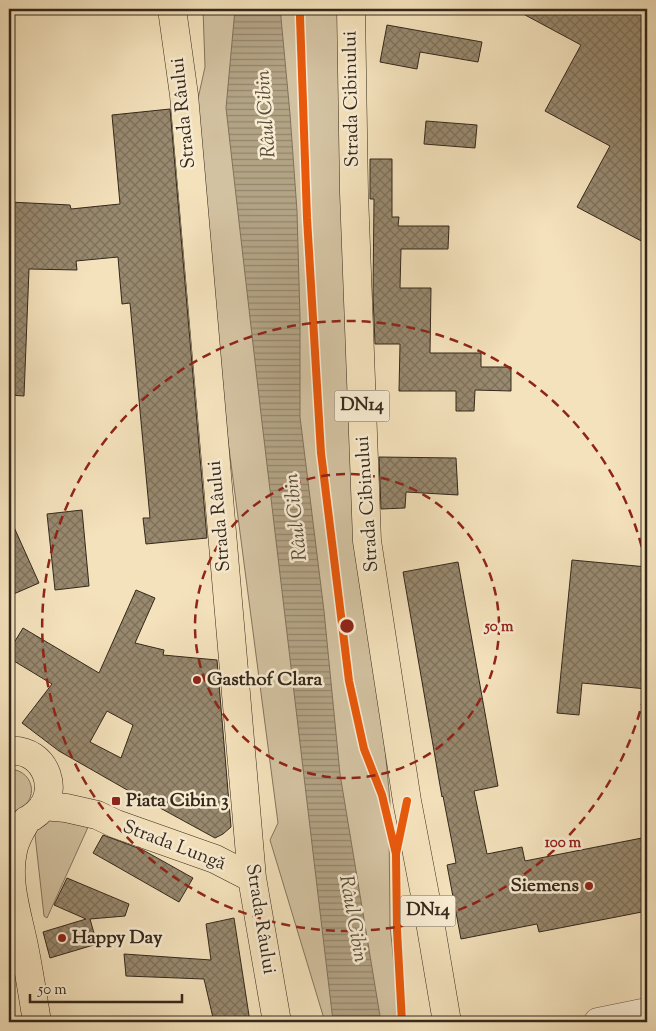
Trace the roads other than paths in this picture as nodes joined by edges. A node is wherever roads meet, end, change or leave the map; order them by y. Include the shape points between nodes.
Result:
1 (172, 9) edge
2 (351, 9) edge
3 (20, 751) edge
4 (97, 815) junction
5 (26, 816) edge
6 (252, 878) junction
7 (647, 1012) edge
8 (37, 1022) edge
9 (277, 1022) edge
10 (447, 1022) edge
11 (598, 1022) edge

1 - 6 main road, Strada Râului via 184,94
2 - 10 main road, Strada Cibinului / DN14 via 366,541 407,801
3 - 4 main road, Strada Lungă
3 - 5 main road via 46,772 49,783 48,795
4 - 5 main road, Strada Lungă via 66,808
4 - 6 main road, Strada Lungă via 215,859
5 - 8 main road via 12,852 11,871
6 - 9 main road, Strada Râului
7 - 11 street

